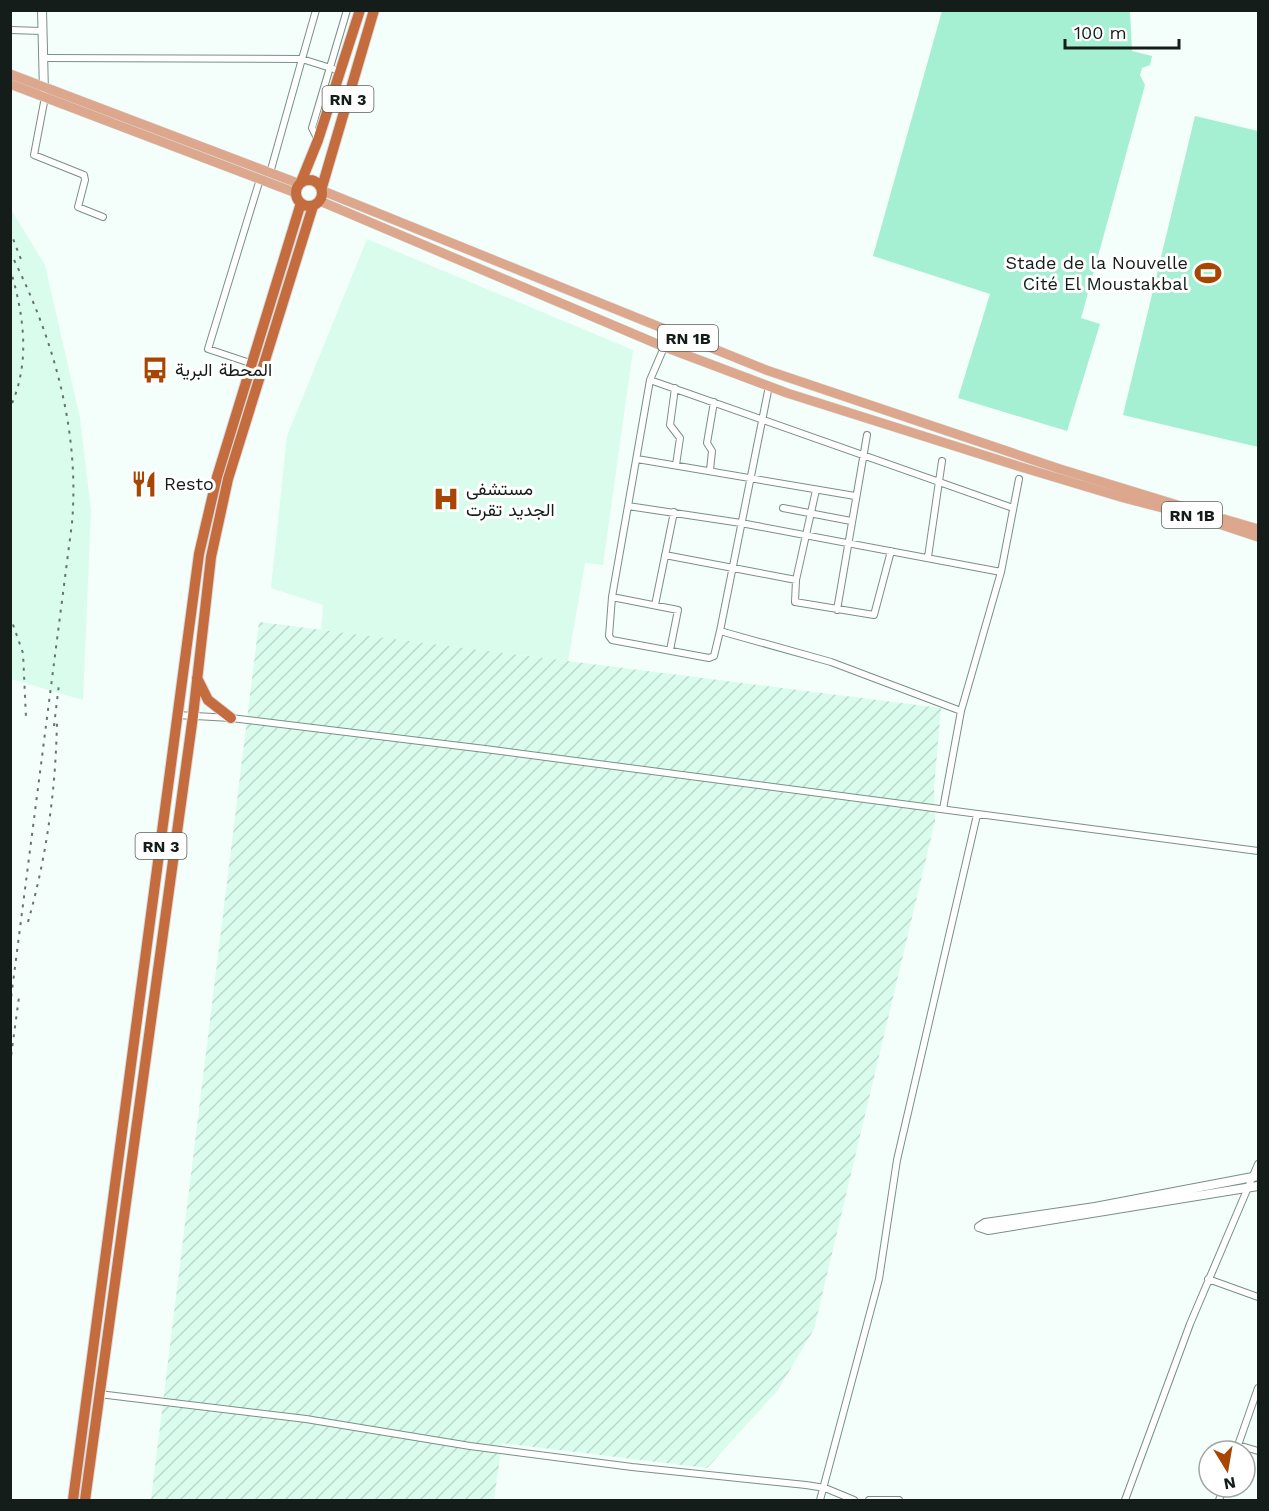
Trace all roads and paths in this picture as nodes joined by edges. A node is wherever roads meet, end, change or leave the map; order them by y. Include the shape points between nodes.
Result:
1 (42, 10) edge
2 (316, 10) edge
3 (347, 10) edge
4 (360, 10) edge
5 (374, 10) edge
6 (10, 30) edge
7 (42, 31) junction
8 (43, 58) junction
9 (302, 59) junction
10 (335, 69) junction
11 (10, 74) edge
12 (10, 84) edge
13 (44, 92) junction
14 (204, 153) junction
15 (270, 173) junction
16 (260, 179) junction
17 (299, 186) junction
18 (319, 196) junction
19 (301, 203) junction
20 (103, 217) dead end
21 (671, 331) junction
22 (662, 346) junction
23 (257, 366) junction
24 (650, 380) junction
25 (769, 386) junction
26 (675, 388) junction
27 (714, 402) junction
28 (761, 418) junction
29 (867, 435) dead end
30 (863, 455) junction
31 (637, 459) junction
32 (942, 461) dead end
33 (676, 465) junction
34 (710, 471) junction
35 (1058, 473) junction
36 (750, 477) junction
37 (1019, 480) dead end
38 (939, 482) junction
39 (816, 490) junction
40 (1125, 494) junction
41 (855, 496) junction
42 (628, 506) junction
43 (783, 508) dead end
44 (1013, 508) junction
45 (674, 512) junction
46 (811, 514) junction
47 (851, 521) junction
48 (741, 523) junction
49 (1258, 529) edge
50 (806, 537) junction
51 (1258, 537) edge
52 (847, 544) junction
53 (891, 551) junction
54 (665, 555) junction
55 (928, 557) junction
56 (733, 567) junction
57 (1001, 572) junction
58 (796, 580) junction
59 (612, 597) junction
60 (655, 605) junction
61 (837, 610) junction
62 (720, 631) junction
63 (670, 650) junction
64 (196, 677) junction
65 (961, 711) junction
66 (177, 715) junction
67 (193, 716) junction
68 (231, 718) junction
69 (943, 810) junction
70 (976, 815) junction
71 (1258, 851) edge
72 (152, 911) junction
73 (165, 912) junction
74 (1258, 1164) edge
75 (1256, 1176) edge
76 (1258, 1186) edge
77 (1248, 1188) junction
78 (1208, 1279) junction
79 (1258, 1297) edge
80 (1258, 1388) edge
81 (99, 1394) junction
82 (1240, 1439) edge
83 (825, 1488) junction
84 (73, 1500) edge
85 (85, 1500) edge
86 (820, 1500) edge
87 (854, 1500) edge
88 (869, 1500) edge
89 (899, 1500) edge
90 (1125, 1500) edge

1 - 7 street
2 - 9 street
3 - 10 street
4 - 10 highway, RN 3
5 - 18 highway, RN 3
6 - 7 street
7 - 8 street
8 - 9 street
8 - 13 street
9 - 10 street
9 - 15 street
10 - 17 highway, RN 3 via 318,140
11 - 13 main road
12 - 13 main road
13 - 14 main road
13 - 20 street via 34,155 84,176 78,207
14 - 15 main road
14 - 16 main road
15 - 17 main road
16 - 17 main road
16 - 23 street via 208,349
17 - 18 highway via 312,180
17 - 19 highway
18 - 19 highway
18 - 21 main road, RN 1B
18 - 22 main road, RN 1B
18 - 23 highway, RN 3
19 - 23 highway, RN 3
21 - 22 street
21 - 35 main road, RN 1B via 766,370
22 - 24 street
22 - 25 main road, RN 1B
23 - 64 highway, RN 3 via 217,522
23 - 66 highway, RN 3 via 205,523
24 - 26 street
24 - 31 street
25 - 28 street
25 - 35 main road, RN 1B
26 - 27 street
26 - 33 street via 670,425 680,438
27 - 28 street
27 - 34 street via 707,443 712,451
28 - 30 street
28 - 36 street
29 - 30 street
30 - 38 street
30 - 41 street
31 - 33 street
31 - 42 street
32 - 38 street
33 - 34 street
34 - 36 street
35 - 40 main road, RN 1B
36 - 39 street
36 - 48 street
37 - 44 street
38 - 44 street
38 - 55 street
39 - 41 street
39 - 46 street
40 - 49 main road, RN 1B
40 - 51 main road, RN 1B
41 - 47 street
42 - 45 street
42 - 59 street
43 - 46 street
44 - 57 street
45 - 48 street
45 - 54 street
46 - 47 street
46 - 50 street
47 - 52 street
48 - 50 street
48 - 56 street
50 - 52 street
50 - 58 street
52 - 53 street
52 - 61 street
53 - 55 street
53 - 61 street via 876,614
54 - 56 street
54 - 60 street
55 - 57 street
56 - 58 street
56 - 62 street
57 - 65 street
58 - 61 street via 795,602
59 - 60 street
59 - 63 street via 608,631 612,640
60 - 63 street via 678,610
62 - 63 street via 711,658
62 - 65 street via 831,662
64 - 67 highway, RN 3
64 - 68 highway via 208,700
65 - 69 street
66 - 67 street
66 - 72 highway, RN 3
67 - 68 street
67 - 73 highway, RN 3
68 - 69 street
69 - 70 street
70 - 71 street
70 - 83 street via 897,1160 879,1279
72 - 73 highway
72 - 84 highway, RN 3
73 - 81 highway, RN 3
74 - 75 street
75 - 77 street
75 - 77 street via 979,1227 988,1230
76 - 77 street
77 - 78 street
78 - 79 street
78 - 90 street
80 - 82 street
81 - 83 street via 306,1419 470,1446
81 - 85 highway, RN 3
83 - 86 street
83 - 87 street
88 - 89 street

